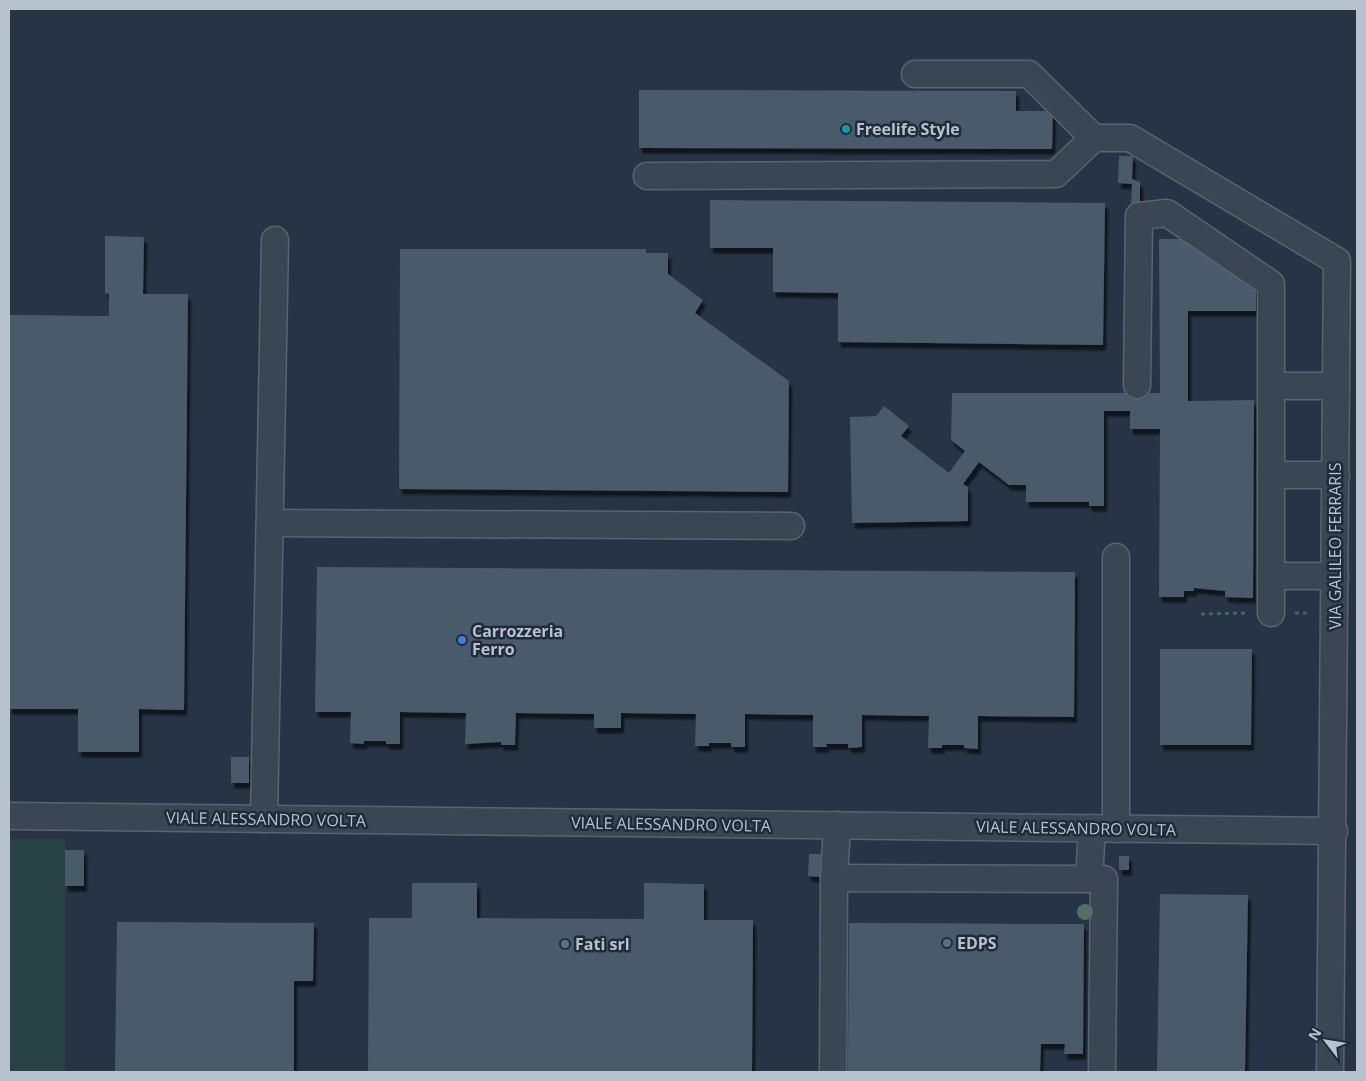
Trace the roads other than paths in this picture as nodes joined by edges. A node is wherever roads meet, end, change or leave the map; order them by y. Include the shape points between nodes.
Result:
1 (915, 74) dead end
2 (1094, 138) junction
3 (647, 176) dead end
4 (275, 240) dead end
5 (1137, 385) dead end
6 (1272, 386) junction
7 (1336, 386) junction
8 (1271, 475) junction
9 (1336, 475) junction
10 (270, 523) junction
11 (791, 526) dead end
12 (1116, 557) dead end
13 (1271, 576) junction
14 (1335, 576) junction
15 (1271, 613) dead end
16 (9, 816) edge
17 (264, 819) junction
18 (837, 826) junction
19 (1104, 828) junction
20 (1334, 831) junction
21 (834, 878) junction
22 (1089, 879) junction
23 (832, 1072) edge
24 (1102, 1072) edge
25 (1330, 1072) edge

1 - 2 street via 1030,74
2 - 3 street via 1056,174
2 - 7 street, VIA GALILEO FERRARIS via 1130,138 1337,262
4 - 10 street
5 - 6 street via 1140,216 1167,213 1271,284
6 - 7 street
6 - 8 street
7 - 9 street, VIA GALILEO FERRARIS
8 - 9 street
8 - 13 street
9 - 14 street, VIA GALILEO FERRARIS
10 - 11 street
10 - 17 street
12 - 19 street
13 - 14 street
13 - 15 street
14 - 20 street, VIA GALILEO FERRARIS
16 - 17 street, VIALE ALESSANDRO VOLTA
17 - 18 street, VIALE ALESSANDRO VOLTA
18 - 19 street, VIALE ALESSANDRO VOLTA
18 - 21 street
19 - 20 street, VIALE ALESSANDRO VOLTA
19 - 22 street
20 - 25 street, VIA GALILEO FERRARIS
21 - 22 street
21 - 23 street
22 - 24 street via 1104,879

